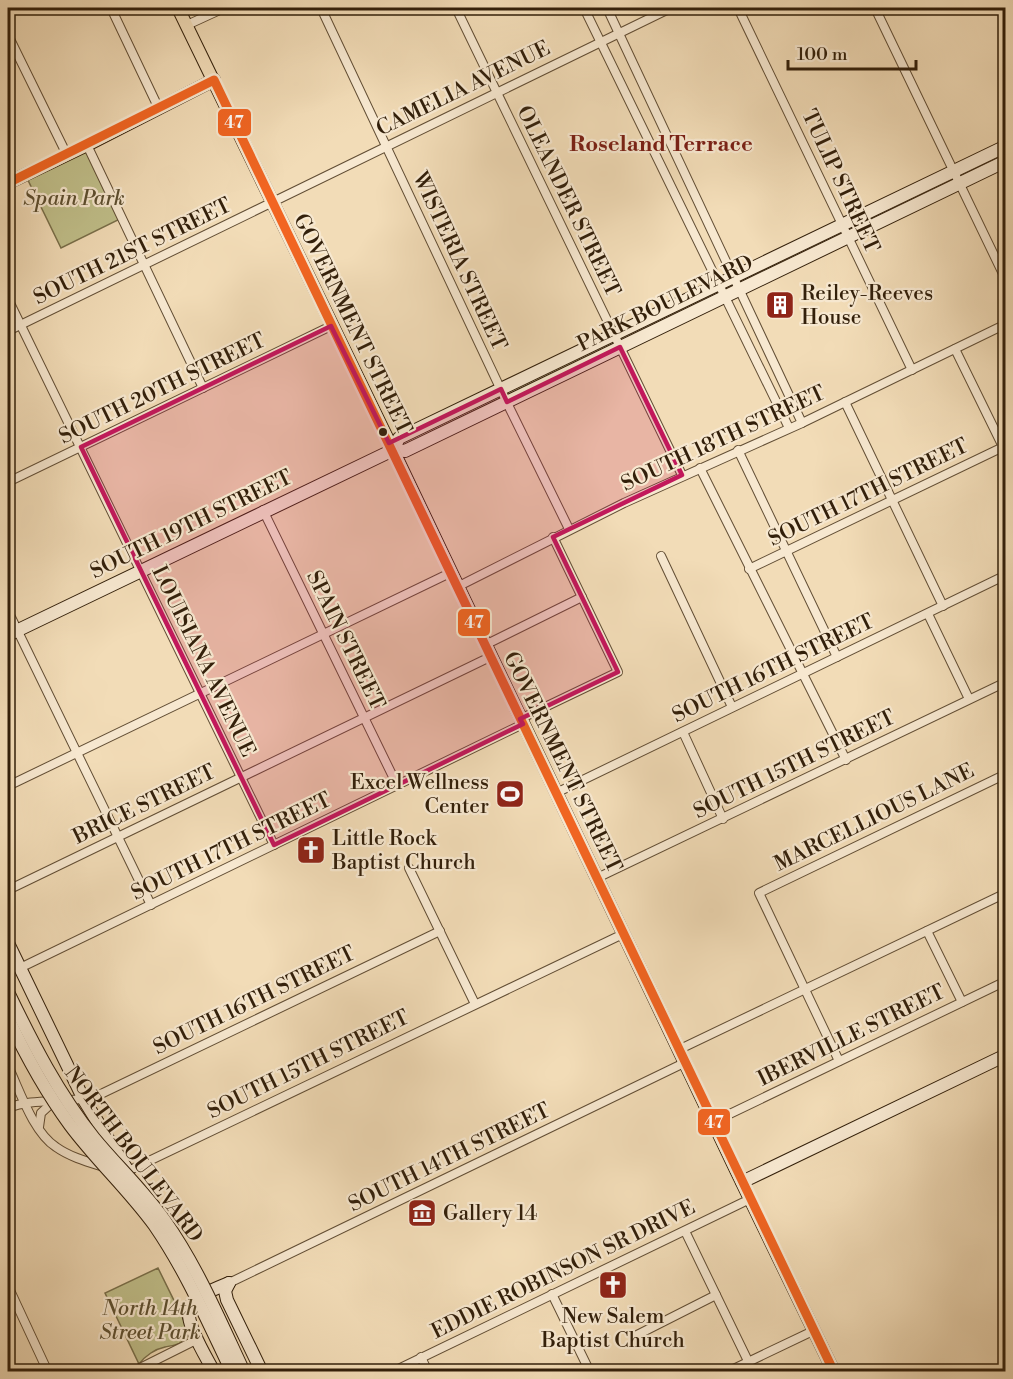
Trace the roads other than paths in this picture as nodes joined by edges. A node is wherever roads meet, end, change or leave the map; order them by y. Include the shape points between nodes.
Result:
1 (111, 8) edge
2 (178, 8) edge
3 (224, 8) edge
4 (321, 8) edge
5 (456, 8) edge
6 (584, 8) edge
7 (607, 8) edge
8 (671, 8) edge
9 (738, 8) edge
10 (875, 8) edge
11 (187, 25) junction
12 (619, 32) junction
13 (8, 35) edge
14 (600, 41) junction
15 (214, 80) junction
16 (496, 93) junction
17 (159, 109) junction
18 (87, 145) junction
19 (386, 146) junction
20 (1005, 146) edge
21 (67, 155) junction
22 (1005, 161) edge
23 (953, 171) junction
24 (8, 183) edge
25 (959, 183) junction
26 (271, 201) junction
27 (842, 224) junction
28 (848, 237) junction
29 (144, 266) junction
30 (733, 277) junction
31 (1005, 280) edge
32 (719, 284) junction
33 (739, 290) junction
34 (725, 296) junction
35 (8, 299) edge
36 (1005, 324) edge
37 (20, 326) junction
38 (331, 326) junction
39 (8, 331) edge
40 (614, 334) junction
41 (620, 347) junction
42 (955, 349) junction
43 (912, 370) junction
44 (203, 388) junction
45 (501, 389) junction
46 (507, 402) junction
47 (845, 402) junction
48 (802, 423) junction
49 (789, 428) junction
50 (81, 447) junction
51 (393, 450) junction
52 (738, 450) junction
53 (1004, 450) edge
54 (700, 468) junction
55 (682, 475) junction
56 (8, 482) edge
57 (892, 502) junction
58 (263, 510) junction
59 (569, 529) junction
60 (553, 537) junction
61 (787, 552) junction
62 (661, 556) dead end
63 (749, 569) junction
64 (141, 570) junction
65 (450, 573) junction
66 (1005, 576) edge
67 (457, 587) junction
68 (582, 597) junction
69 (943, 606) junction
70 (8, 611) edge
71 (928, 614) junction
72 (12, 633) edge
73 (323, 634) junction
74 (488, 651) junction
75 (837, 657) junction
76 (802, 673) junction
77 (1005, 682) edge
78 (200, 693) junction
79 (969, 699) junction
80 (732, 706) junction
81 (364, 717) junction
82 (522, 722) junction
83 (682, 732) junction
84 (77, 753) junction
85 (846, 760) junction
86 (1005, 774) edge
87 (241, 778) junction
88 (397, 785) junction
89 (8, 786) edge
90 (556, 792) junction
91 (723, 819) junction
92 (118, 837) junction
93 (274, 845) junction
94 (409, 868) dead end
95 (597, 878) junction
96 (8, 890) edge
97 (1005, 893) edge
98 (151, 905) junction
99 (440, 931) junction
100 (927, 931) junction
101 (623, 934) junction
102 (8, 943) edge
103 (20, 968) junction
104 (1005, 981) edge
105 (804, 989) junction
106 (8, 992) edge
107 (962, 1002) junction
108 (475, 1004) junction
109 (8, 1018) edge
110 (678, 1050) junction
111 (1005, 1055) edge
112 (839, 1061) junction
113 (684, 1063) junction
114 (8, 1066) edge
115 (84, 1100) junction
116 (54, 1101) junction
117 (25, 1103) junction
118 (8, 1108) edge
119 (713, 1122) junction
120 (40, 1131) junction
121 (128, 1171) junction
122 (742, 1182) junction
123 (750, 1199) junction
124 (685, 1231) junction
125 (229, 1283) junction
126 (8, 1286) edge
127 (552, 1294) junction
128 (716, 1295) junction
129 (815, 1330) junction
130 (635, 1335) dead end
131 (198, 1340) junction
132 (422, 1357) junction
133 (748, 1361) junction
134 (48, 1371) edge
135 (132, 1371) edge
136 (214, 1371) edge
137 (232, 1371) edge
138 (244, 1371) edge
139 (262, 1371) edge
140 (392, 1371) edge
141 (428, 1371) edge
142 (590, 1371) edge
143 (727, 1371) edge
144 (834, 1371) edge

1 - 17 street
2 - 11 main road, GOVERNMENT STREET
3 - 11 street
4 - 19 street, WISTERIA STREET
5 - 16 street, OLEANDER STREET
6 - 14 street
7 - 12 street
8 - 12 street, CAMELIA AVENUE
9 - 27 street, TULIP STREET
10 - 23 street
11 - 15 main road, GOVERNMENT STREET
12 - 14 street, CAMELIA AVENUE
12 - 30 street
13 - 21 street
14 - 16 street, CAMELIA AVENUE
14 - 32 street
15 - 17 main road
15 - 26 main road, GOVERNMENT STREET
16 - 19 street, CAMELIA AVENUE
16 - 40 street, OLEANDER STREET
17 - 18 main road
18 - 21 main road
18 - 29 street
19 - 26 street, CAMELIA AVENUE
19 - 45 street, WISTERIA STREET
20 - 23 street
21 - 24 main road
22 - 25 street, PARK BOULEVARD
23 - 25 street
23 - 27 street
25 - 28 street, PARK BOULEVARD
25 - 31 street
26 - 29 street, SOUTH 21ST STREET
26 - 38 main road, GOVERNMENT STREET
27 - 28 street, TULIP STREET
27 - 30 street
28 - 33 street, PARK BOULEVARD
28 - 43 street, TULIP STREET
29 - 37 street, SOUTH 21ST STREET
29 - 44 street
30 - 32 street
30 - 33 street
32 - 34 street
32 - 40 street
33 - 34 street, PARK BOULEVARD
33 - 48 street
34 - 41 street, PARK BOULEVARD
34 - 49 street
35 - 37 street, LOUISIANA AVENUE
36 - 42 street, SOUTH 18TH STREET
37 - 39 street, SOUTH 21ST STREET
37 - 50 street, LOUISIANA AVENUE
38 - 44 street, SOUTH 20TH STREET
38 - 51 main road, GOVERNMENT STREET
40 - 41 street, OLEANDER STREET
40 - 45 street
41 - 46 street, PARK BOULEVARD
41 - 55 street, OLEANDER STREET
42 - 43 street, SOUTH 18TH STREET
42 - 53 street
43 - 47 street, SOUTH 18TH STREET
44 - 50 street, SOUTH 20TH STREET
45 - 46 street, WISTERIA STREET
45 - 51 street via 399,438
46 - 51 street, PARK BOULEVARD via 405,451
46 - 59 street, WISTERIA STREET
47 - 48 street, SOUTH 18TH STREET
47 - 57 street
48 - 49 street, SOUTH 18TH STREET
49 - 52 street, SOUTH 18TH STREET
50 - 56 street, SOUTH 20TH STREET
50 - 64 street, LOUISIANA AVENUE
51 - 58 street, SOUTH 19TH STREET
51 - 65 main road, GOVERNMENT STREET
52 - 54 street, SOUTH 18TH STREET
52 - 61 street
53 - 57 street, SOUTH 17TH STREET
54 - 55 street, SOUTH 18TH STREET
54 - 63 street
55 - 59 street, SOUTH 18TH STREET
57 - 61 street, SOUTH 17TH STREET
57 - 69 street
58 - 64 street, SOUTH 19TH STREET
58 - 73 street, SPAIN STREET
59 - 60 street, SOUTH 18TH STREET
60 - 67 street, SOUTH 18TH STREET
60 - 68 street
61 - 63 street, SOUTH 17TH STREET
61 - 75 street
62 - 80 street
63 - 76 street
64 - 72 street, SOUTH 19TH STREET
64 - 78 street, LOUISIANA AVENUE
65 - 67 main road, GOVERNMENT STREET
65 - 73 street
66 - 69 street, SOUTH 16TH STREET
67 - 74 main road, GOVERNMENT STREET
68 - 74 street, BRICE STREET
68 - 82 street, SOUTH 17TH STREET via 618,672
69 - 71 street, SOUTH 16TH STREET
70 - 72 street
71 - 75 street, SOUTH 16TH STREET
71 - 79 street
72 - 84 street
73 - 78 street
73 - 81 street, SPAIN STREET
74 - 81 street, BRICE STREET
74 - 82 main road, GOVERNMENT STREET
75 - 76 street, SOUTH 16TH STREET
76 - 80 street, SOUTH 16TH STREET
76 - 85 street
77 - 79 street, SOUTH 15TH STREET
78 - 84 street
78 - 87 street, LOUISIANA AVENUE
79 - 85 street, SOUTH 15TH STREET
80 - 83 street, SOUTH 16TH STREET
81 - 87 street, BRICE STREET
81 - 88 street, SPAIN STREET
82 - 88 street, SOUTH 17TH STREET
82 - 90 main road, GOVERNMENT STREET
83 - 90 street, SOUTH 16TH STREET
83 - 91 street
84 - 89 street
84 - 92 street
85 - 91 street, SOUTH 15TH STREET
86 - 105 street, MARCELLIOUS LANE via 759,893
87 - 92 street, BRICE STREET
87 - 93 street, LOUISIANA AVENUE
88 - 93 street, SOUTH 17TH STREET
90 - 95 main road, GOVERNMENT STREET
91 - 95 street, SOUTH 15TH STREET
92 - 96 street, BRICE STREET
92 - 98 street
93 - 98 street, SOUTH 17TH STREET
94 - 99 street
95 - 101 main road, GOVERNMENT STREET
97 - 100 street
98 - 103 street, SOUTH 17TH STREET
99 - 108 street
99 - 115 street, SOUTH 16TH STREET
100 - 105 street
100 - 107 street
101 - 108 street, SOUTH 15TH STREET
101 - 110 main road, GOVERNMENT STREET
102 - 103 street, NORTH BOULEVARD
103 - 115 street, NORTH BOULEVARD
104 - 107 street, IBERVILLE STREET
105 - 110 street
105 - 112 street
106 - 138 street, NORTH BOULEVARD, bridge via 66,1101 147,1196 175,1236
107 - 112 street, IBERVILLE STREET
108 - 121 street, SOUTH 15TH STREET
109 - 137 street, NORTH BOULEVARD, bridge via 36,1075 61,1112 170,1249
110 - 113 main road, GOVERNMENT STREET
111 - 122 street
112 - 119 street, IBERVILLE STREET
113 - 119 main road, GOVERNMENT STREET
113 - 125 street, SOUTH 14TH STREET
114 - 117 street
115 - 116 street
115 - 121 street, NORTH BOULEVARD
116 - 117 street
116 - 120 street via 41,1113
117 - 118 street
117 - 120 street
119 - 122 main road, GOVERNMENT STREET
120 - 121 street via 67,1153
122 - 123 main road, GOVERNMENT STREET
123 - 124 street, EDDIE ROBINSON SR DRIVE
123 - 129 main road, GOVERNMENT STREET
124 - 127 street, EDDIE ROBINSON SR DRIVE
124 - 128 street
125 - 131 street via 190,1308 189,1319
125 - 139 street via 225,1291 227,1300
126 - 134 street
127 - 132 street, EDDIE ROBINSON SR DRIVE
127 - 142 street
128 - 130 street
128 - 133 street
129 - 133 street
129 - 144 main road, GOVERNMENT STREET
131 - 135 street
131 - 136 street
132 - 140 street, EDDIE ROBINSON SR DRIVE
132 - 141 street
133 - 143 street

